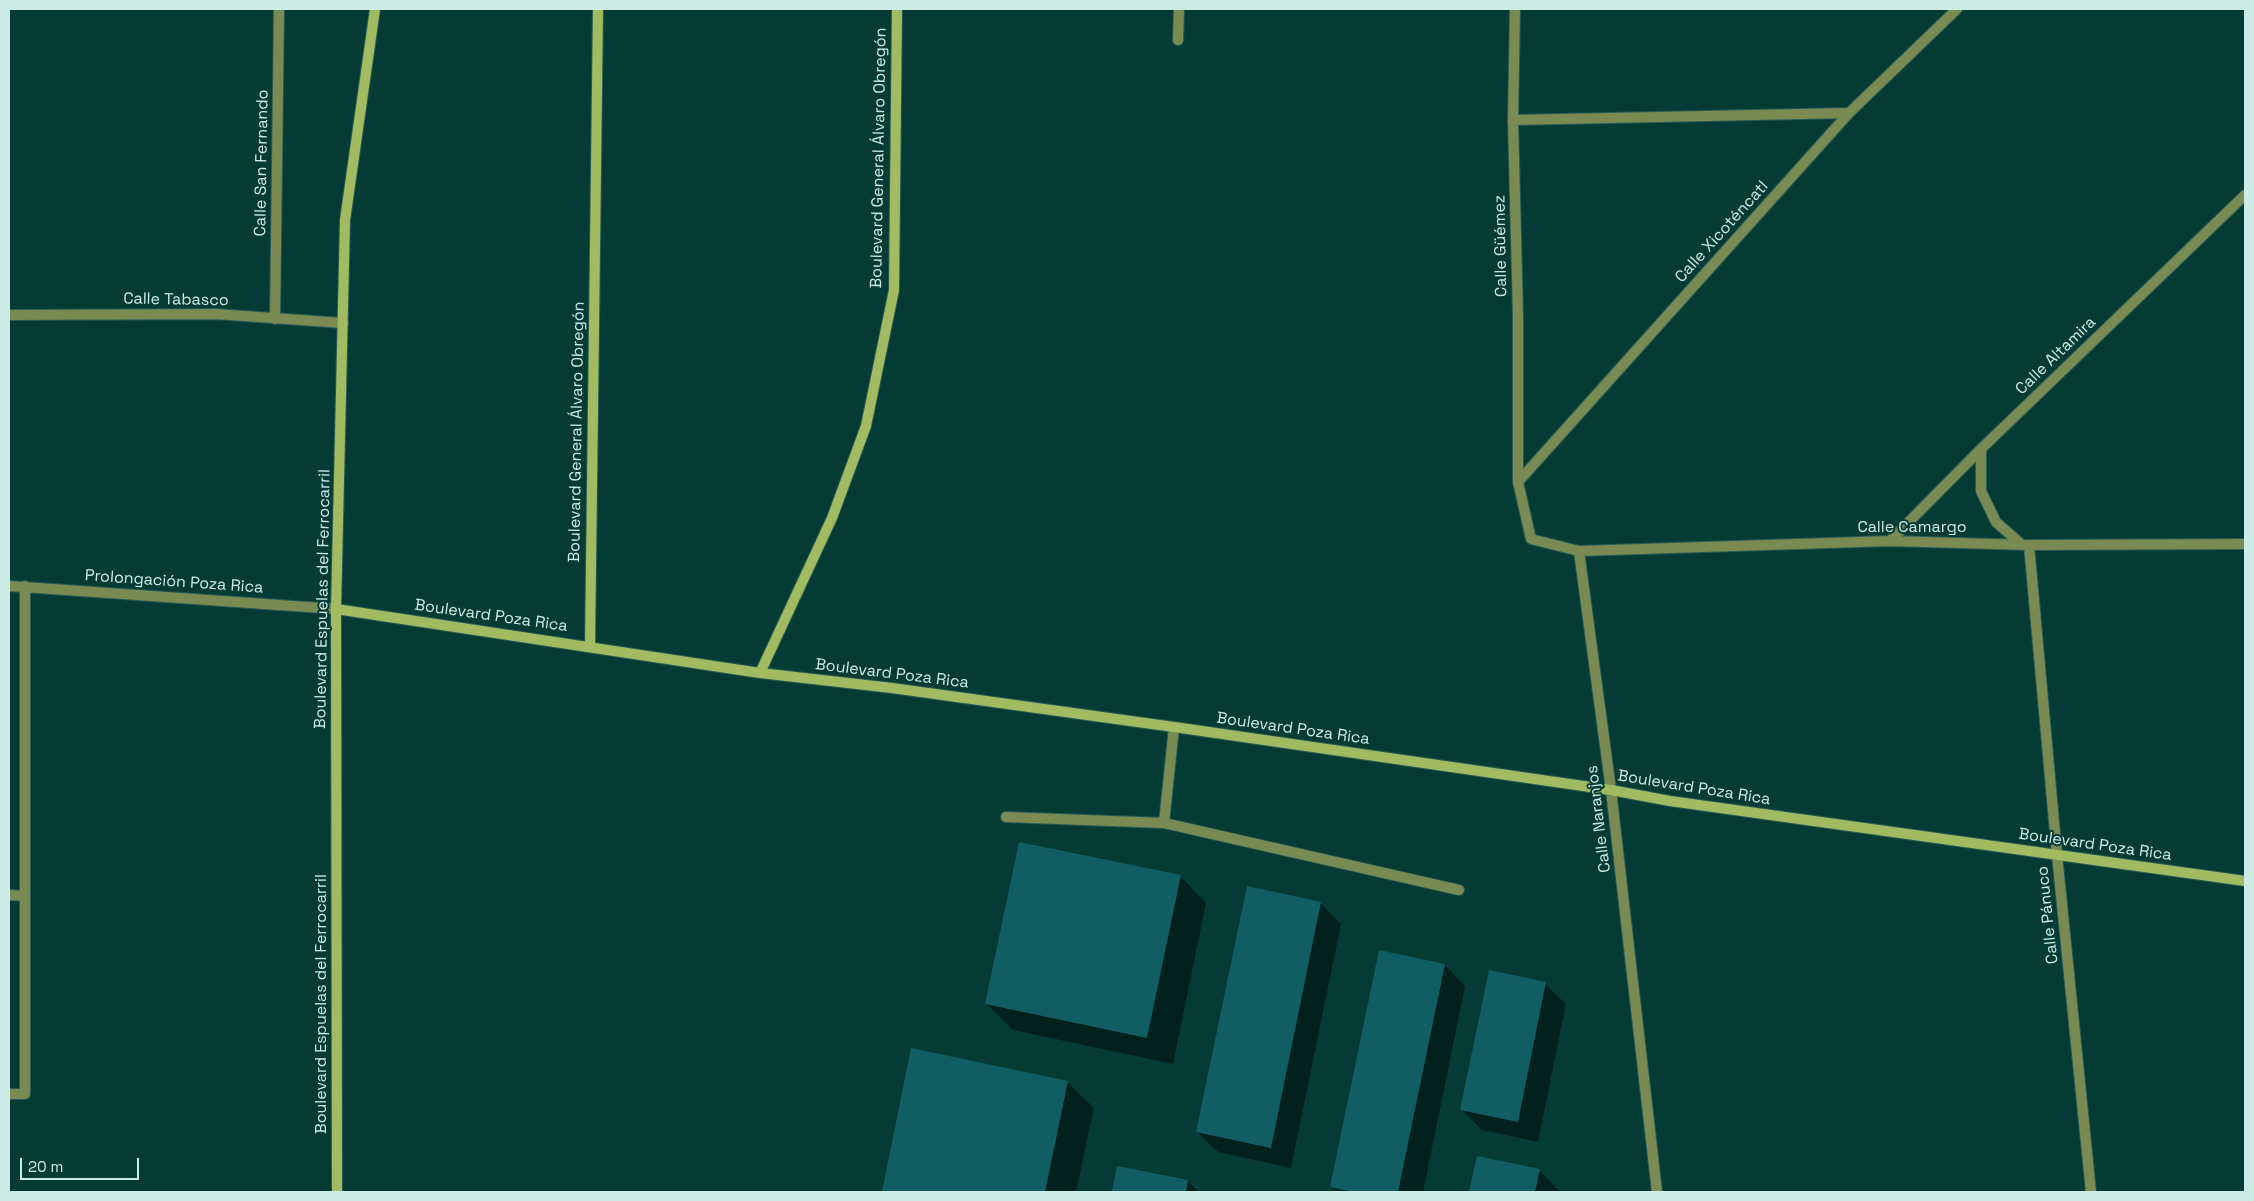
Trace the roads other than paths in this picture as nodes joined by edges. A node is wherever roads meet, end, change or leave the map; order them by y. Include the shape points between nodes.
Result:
1 (279, 9) edge
2 (375, 9) edge
3 (598, 9) edge
4 (897, 9) edge
5 (1179, 9) edge
6 (1515, 9) edge
7 (1957, 9) edge
8 (1178, 40) dead end
9 (1849, 113) junction
10 (1513, 120) junction
11 (2245, 195) edge
12 (9, 315) edge
13 (275, 318) junction
14 (343, 323) junction
15 (1981, 449) junction
16 (1518, 482) junction
17 (1890, 542) junction
18 (2025, 544) junction
19 (2245, 544) edge
20 (1580, 551) junction
21 (9, 586) edge
22 (25, 586) junction
23 (336, 609) junction
24 (590, 646) junction
25 (760, 673) junction
26 (1174, 727) junction
27 (1611, 790) junction
28 (1006, 817) dead end
29 (1164, 822) junction
30 (2057, 855) junction
31 (2245, 881) edge
32 (1460, 890) dead end
33 (9, 895) edge
34 (25, 896) junction
35 (9, 1094) edge
36 (337, 1192) edge
37 (1657, 1192) edge
38 (2091, 1192) edge

1 - 13 street, Calle San Fernando
2 - 14 main road, Boulevard Espuelas del Ferrocarril via 345,220
3 - 24 main road, Boulevard General Álvaro Obregón
4 - 25 main road, Boulevard General Álvaro Obregón via 894,290 872,397 866,426 832,518
5 - 8 street
6 - 10 street, Calle Güémez
7 - 9 street, Calle Xicoténcatl
9 - 10 street
9 - 16 street, Calle Xicoténcatl
10 - 16 street, Calle Güémez
11 - 15 street, Calle Altamira
12 - 13 street, Calle Tabasco via 216,314
13 - 14 street, Calle Tabasco
14 - 23 main road, Boulevard Espuelas del Ferrocarril
15 - 17 street, Calle Altamira
15 - 18 street via 1981,491 1996,522
16 - 20 street via 1530,539
17 - 18 street, Calle Camargo
17 - 20 street, Calle Camargo
18 - 19 street, Calle Camargo
18 - 30 street, Calle Pánuco
20 - 27 street, Calle Naranjos
21 - 22 street, Prolongación Poza Rica
22 - 23 street, Prolongación Poza Rica
22 - 34 street
23 - 24 main road, Boulevard Poza Rica
23 - 36 main road, Boulevard Espuelas del Ferrocarril
24 - 25 main road, Boulevard Poza Rica
25 - 26 main road, Boulevard Poza Rica
26 - 27 main road, Boulevard Poza Rica
26 - 29 street
27 - 30 main road, Boulevard Poza Rica
27 - 37 street, Calle Naranjos
28 - 29 street
29 - 32 street
30 - 31 main road, Boulevard Poza Rica
30 - 38 street, Calle Pánuco
33 - 34 street
34 - 35 street via 25,1094

